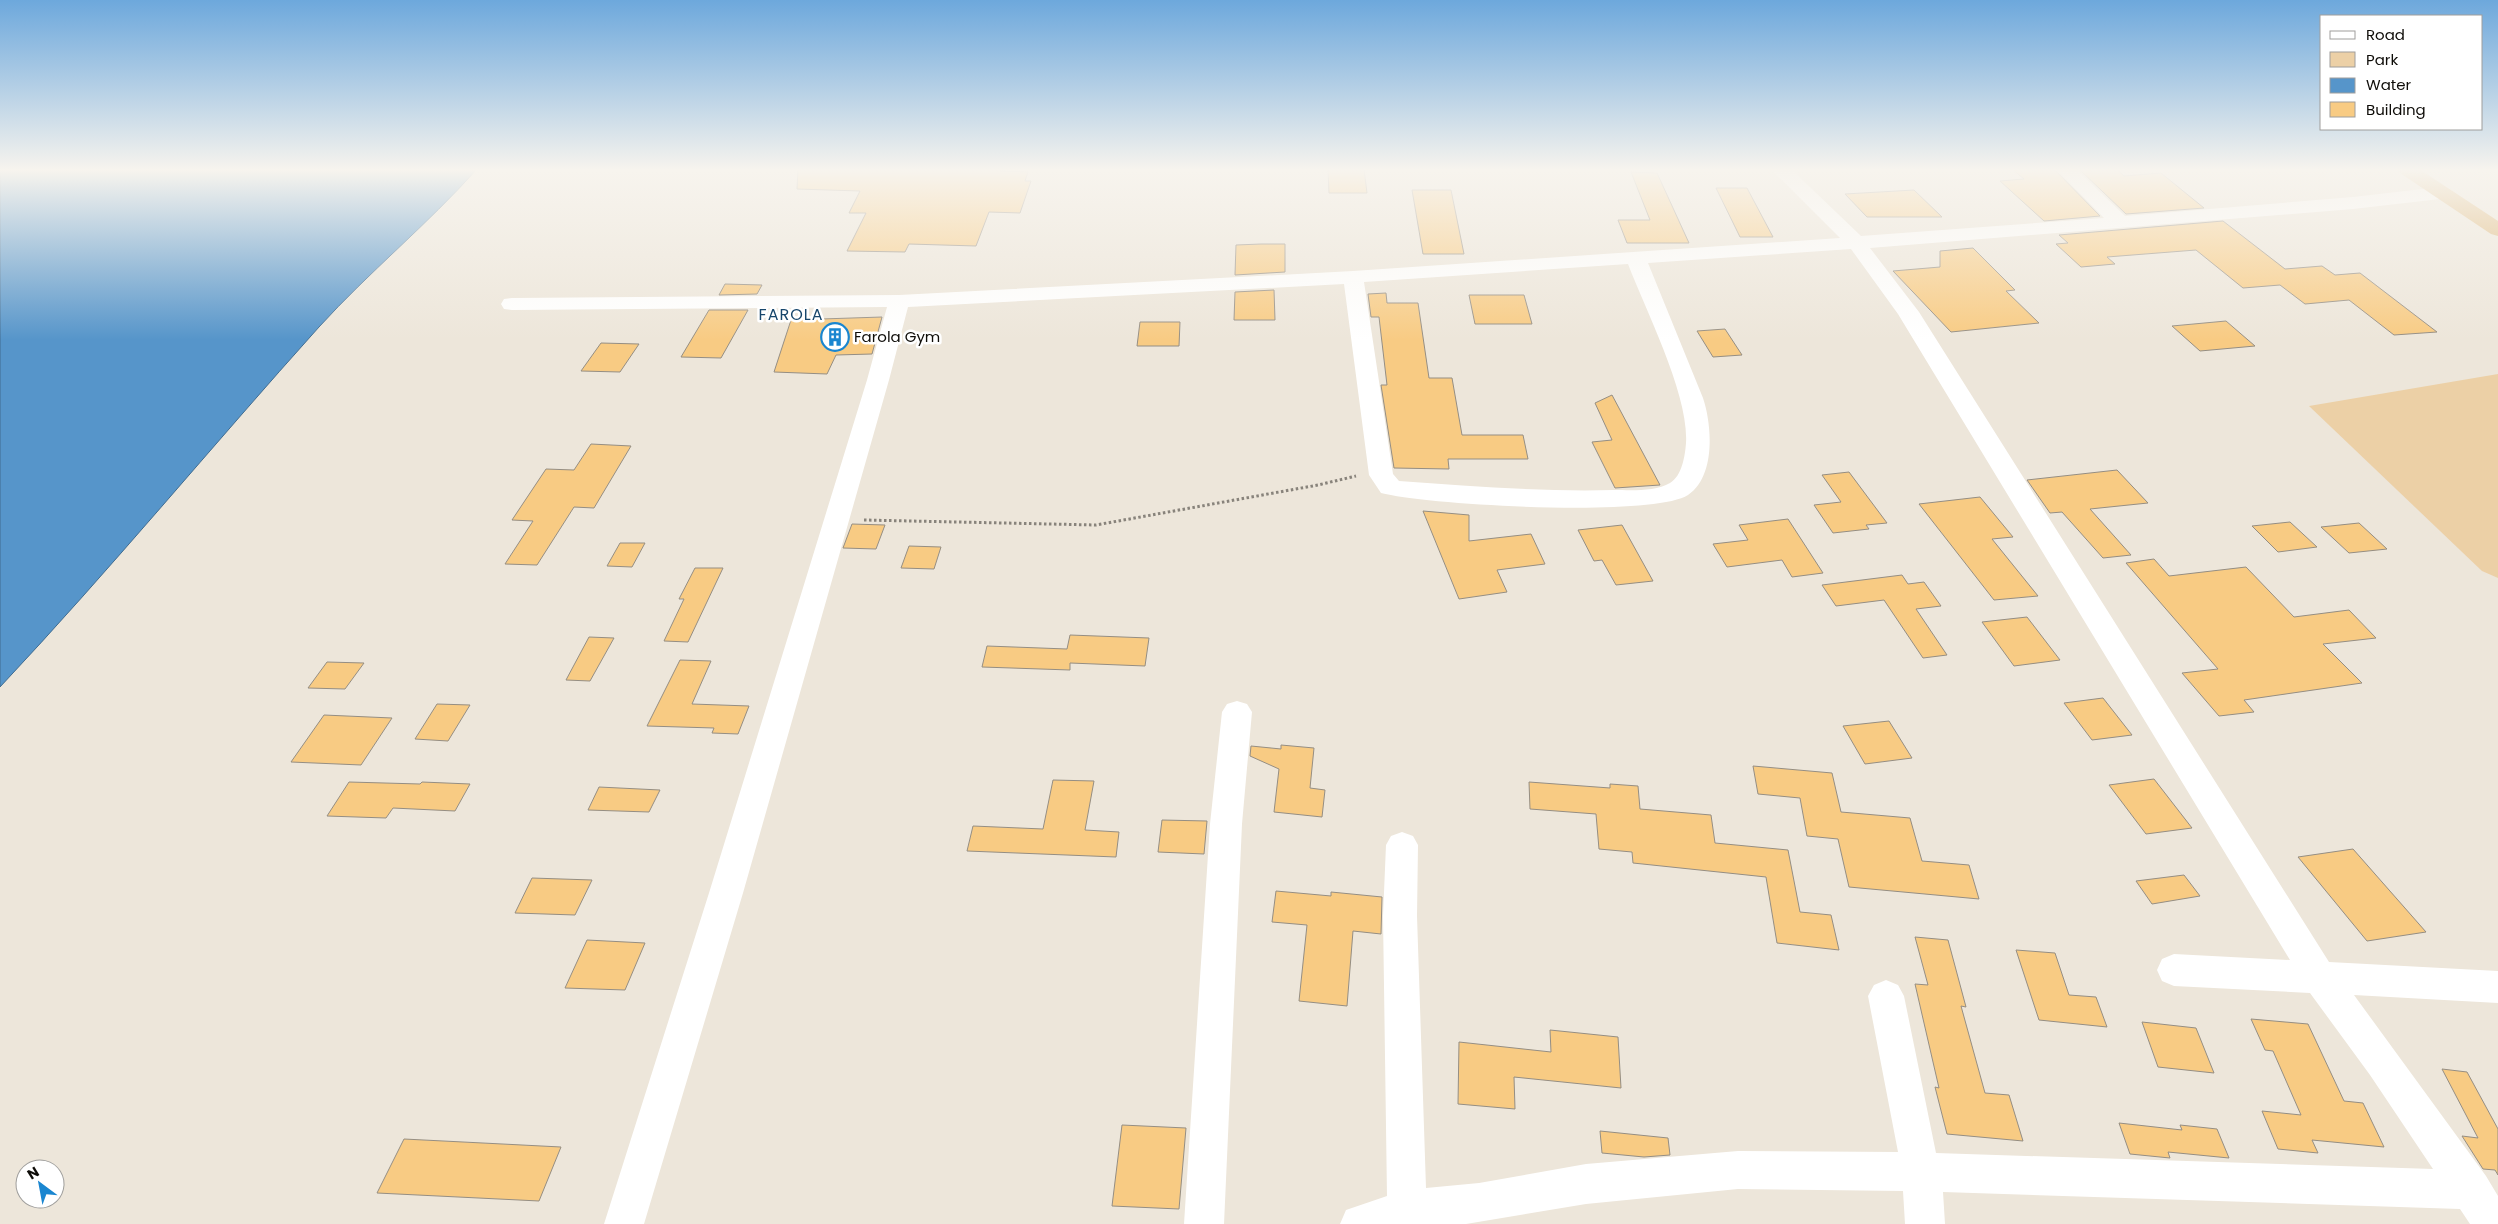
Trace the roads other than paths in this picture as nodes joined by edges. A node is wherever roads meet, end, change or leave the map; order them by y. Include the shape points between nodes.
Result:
1 (1840, 226) edge
2 (2063, 226) edge
3 (1855, 241) junction
4 (1635, 257) junction
5 (1352, 277) junction
6 (899, 301) junction
7 (512, 304) dead end
8 (1237, 712) dead end
9 (1402, 845) dead end
10 (2174, 970) dead end
11 (2319, 977) junction
12 (2498, 987) edge
13 (1886, 996) dead end
14 (1922, 1172) junction
15 (2472, 1190) junction
16 (1406, 1210) junction
17 (624, 1224) edge
18 (1204, 1224) edge
19 (1360, 1224) edge
20 (1925, 1224) edge
21 (2494, 1224) edge

1 - 3 street
2 - 3 street
3 - 4 street
3 - 11 street via 1908,312 1945,369
4 - 5 street
4 - 5 street via 1696,412 1697,454 1689,480 1677,491 1655,498 1498,495 1390,487 1380,470
5 - 6 street
6 - 7 street
6 - 17 street
8 - 18 street via 1226,824
9 - 16 street via 1400,916
10 - 11 street
11 - 12 street
11 - 15 street
13 - 14 street
14 - 15 street
14 - 16 street via 1738,1170 1586,1184 1479,1203
14 - 20 street
15 - 21 street
16 - 19 street

